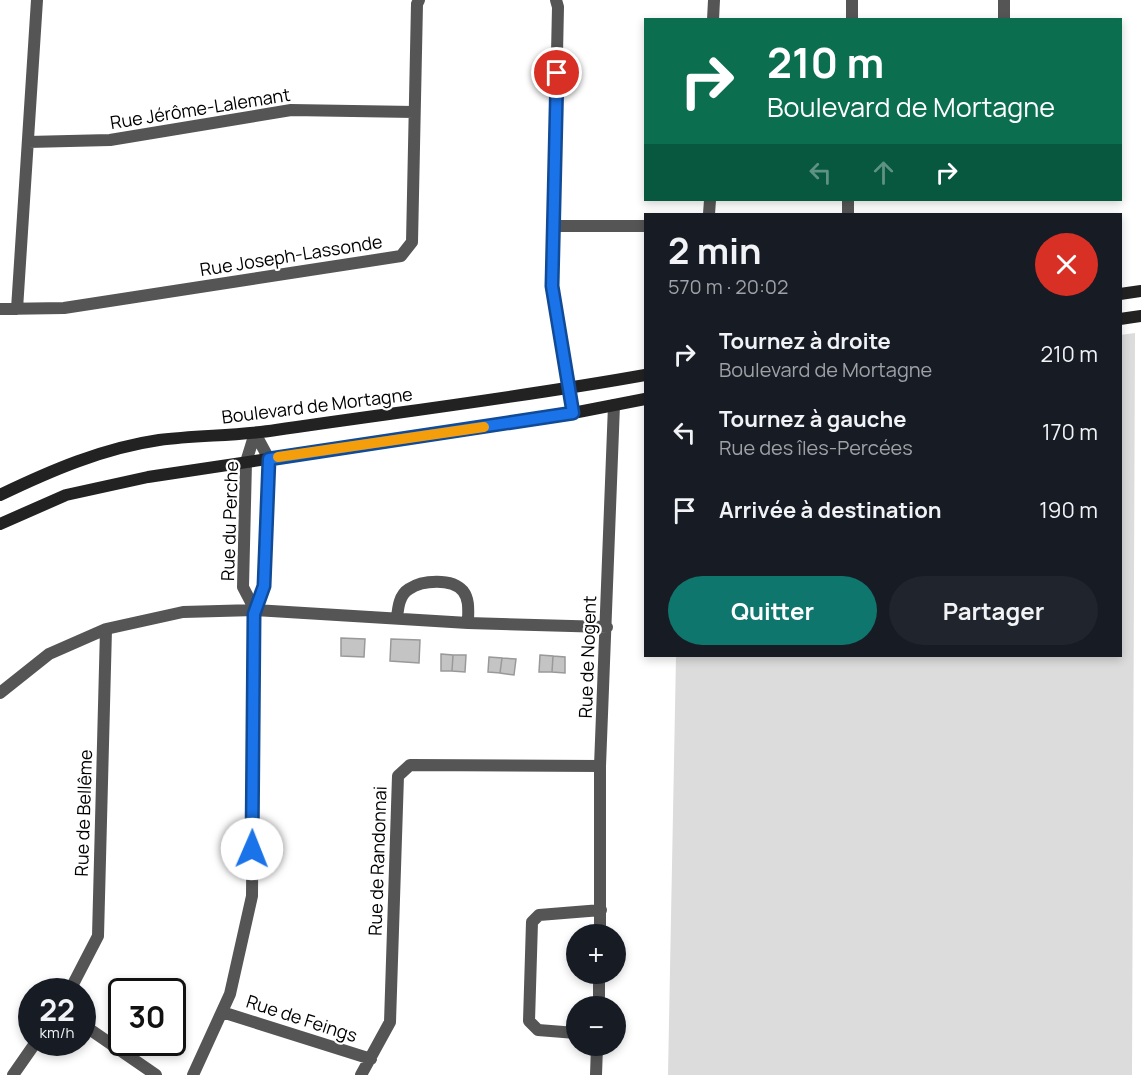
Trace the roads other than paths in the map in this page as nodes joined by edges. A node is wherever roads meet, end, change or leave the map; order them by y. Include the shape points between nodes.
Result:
1 (37, 0) edge
2 (419, 0) edge
3 (556, 0) edge
4 (714, 0) edge
5 (852, 0) edge
6 (1004, 0) edge
7 (714, 18) edge
8 (852, 18) edge
9 (1004, 18) edge
10 (414, 112) junction
11 (28, 142) junction
12 (553, 226) junction
13 (644, 226) edge
14 (1141, 291) edge
15 (1122, 294) edge
16 (0, 309) edge
17 (16, 309) junction
18 (1141, 316) edge
19 (1122, 319) edge
20 (644, 375) edge
21 (569, 388) junction
22 (644, 399) edge
23 (614, 405) junction
24 (573, 413) junction
25 (255, 434) junction
26 (269, 459) junction
27 (246, 462) junction
28 (0, 495) edge
29 (0, 524) edge
30 (255, 610) junction
31 (397, 618) junction
32 (468, 623) junction
33 (607, 627) junction
34 (106, 629) junction
35 (0, 693) edge
36 (600, 766) junction
37 (601, 910) junction
38 (600, 924) edge
39 (76, 978) edge
40 (222, 1012) junction
41 (566, 1032) edge
42 (96, 1034) edge
43 (26, 1056) edge
44 (597, 1056) edge
45 (370, 1059) junction
46 (13, 1075) edge
47 (156, 1075) edge
48 (193, 1075) edge
49 (361, 1075) edge
50 (596, 1075) edge

1 - 11 street
2 - 10 street, Rue Joseph-Lassonde
3 - 12 street
4 - 7 street
5 - 8 street
6 - 9 street
10 - 11 street, Rue Jérôme-Lalemant via 291,110 110,140
10 - 17 street, Rue Joseph-Lassonde via 412,242 401,255 64,308
11 - 17 street
12 - 13 street
12 - 21 street via 552,286
14 - 15 main road
16 - 17 street, Rue Joseph-Lassonde
18 - 19 main road
20 - 21 main road, Boulevard de Mortagne
21 - 24 street
21 - 25 main road, Boulevard de Mortagne
22 - 23 main road
23 - 24 main road
23 - 33 street, Rue de Nogent
24 - 26 main road
25 - 26 street, Rue du Perche
25 - 27 street, Rue du Perche
25 - 28 main road, Boulevard de Mortagne via 158,440 100,453 47,472
26 - 27 main road
26 - 30 street, Rue du Perche via 264,586
27 - 29 main road via 66,495
27 - 30 street, Rue du Perche via 243,587
30 - 31 street
30 - 34 street via 183,612
30 - 40 street, Rue du Perche via 252,896 230,994
31 - 32 street
31 - 32 street via 399,603 408,589 426,583 448,583 462,590 469,604
32 - 33 street
33 - 36 street, Rue de Nogent
34 - 35 street via 49,654
34 - 39 street, Rue de Bellême via 98,936
36 - 37 street, Rue de Nogent
36 - 45 street, Rue de Randonnai via 410,765 398,776 390,1022
37 - 38 street, Rue de Nogent
37 - 41 street via 538,915 532,922 529,1022 538,1030
40 - 45 street, Rue de Feings
40 - 48 street, Rue du Perche
42 - 47 street
43 - 46 street
44 - 50 street
45 - 49 street, Rue de Randonnai

